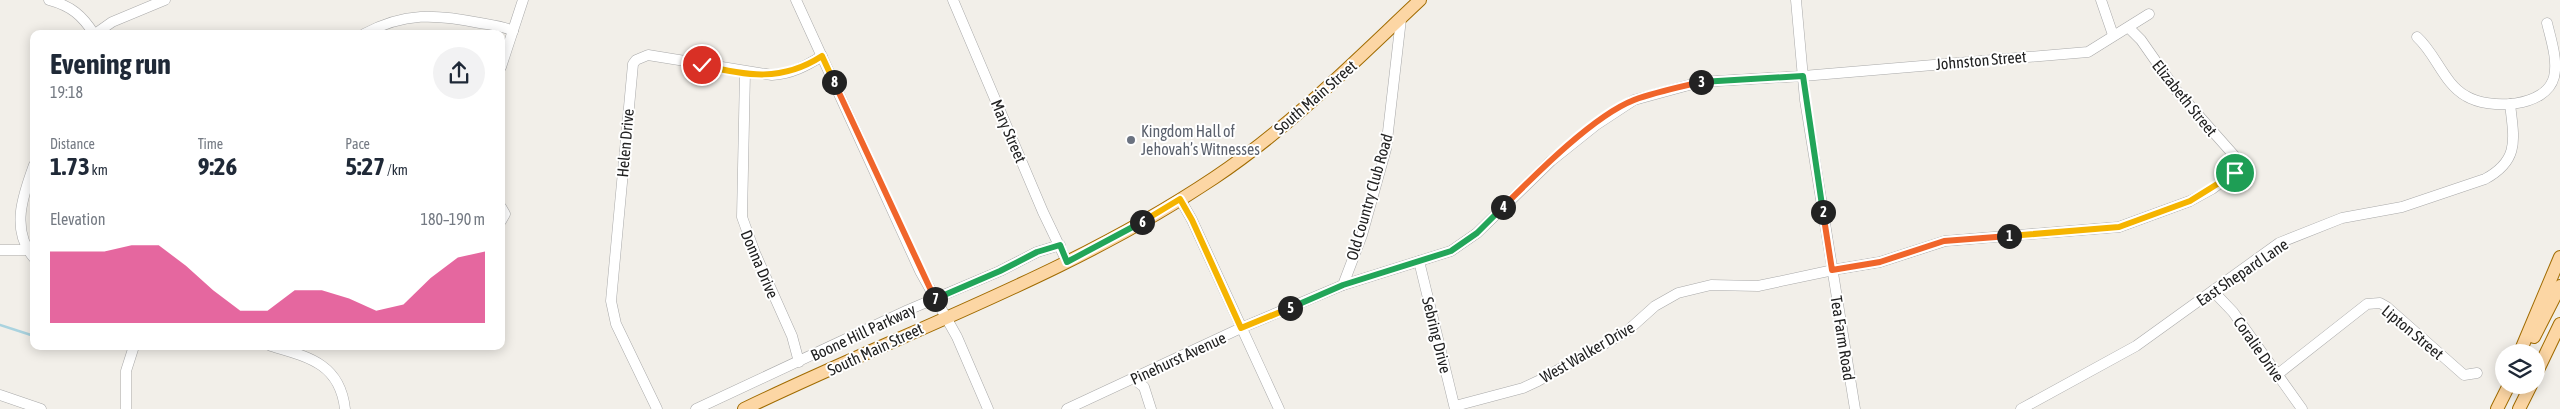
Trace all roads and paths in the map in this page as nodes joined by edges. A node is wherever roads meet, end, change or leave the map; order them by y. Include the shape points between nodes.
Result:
1 (49, 0) edge
2 (165, 0) edge
3 (523, 0) edge
4 (796, 0) edge
5 (953, 0) edge
6 (1420, 0) edge
7 (1796, 0) edge
8 (2101, 0) edge
9 (2149, 14) dead end
10 (1401, 19) junction
11 (2547, 24) dead end
12 (2128, 28) junction
13 (92, 30) edge
14 (100, 30) edge
15 (372, 30) edge
16 (513, 31) junction
17 (2113, 35) junction
18 (2417, 37) dead end
19 (505, 55) edge
20 (822, 56) junction
21 (745, 72) junction
22 (1803, 76) junction
23 (2510, 104) junction
24 (2239, 170) joint
25 (30, 180) edge
26 (1180, 199) junction
27 (1060, 245) junction
28 (0, 250) edge
29 (30, 254) edge
30 (2560, 257) edge
31 (1418, 261) junction
32 (1067, 262) junction
33 (1832, 270) junction
34 (1343, 285) junction
35 (2560, 286) edge
36 (2214, 290) junction
37 (934, 299) junction
38 (946, 317) junction
39 (2560, 324) edge
40 (1241, 328) junction
41 (2560, 332) edge
42 (2523, 344) edge
43 (2530, 344) edge
44 (133, 350) edge
45 (283, 350) edge
46 (2545, 357) edge
47 (2545, 357) edge
48 (799, 362) junction
49 (2477, 373) dead end
50 (2278, 374) junction
51 (1134, 379) junction
52 (2504, 394) edge
53 (2526, 394) edge
54 (0, 395) edge
55 (1455, 408) edge
56 (42, 409) edge
57 (126, 409) edge
58 (345, 409) edge
59 (657, 409) edge
60 (696, 409) edge
61 (744, 409) edge
62 (988, 409) edge
63 (1067, 409) edge
64 (1151, 409) edge
65 (1279, 409) edge
66 (1855, 409) edge
67 (2021, 409) edge
68 (2302, 409) edge
69 (2497, 409) edge
70 (2519, 409) edge

1 - 13 street via 77,11
2 - 14 street
3 - 16 street
4 - 20 street
5 - 27 street, Mary Street
6 - 10 main road, South Main Street
7 - 22 street, Tea Farm Road
8 - 17 street
9 - 12 street, Johnston Street
10 - 26 main road, South Main Street via 1268,139
10 - 34 street, Old Country Club Road via 1386,149 1362,235
11 - 23 street via 2554,61 2552,82 2538,96
12 - 17 street, Johnston Street
12 - 24 street, Elizabeth Street via 2141,40 2176,90 2236,156
15 - 16 street via 386,23 422,15
16 - 19 street
17 - 22 street, Johnston Street via 2088,52
18 - 23 street via 2465,96 2480,102
20 - 21 street, Helen Drive via 789,73
20 - 37 street
21 - 48 street, Donna Drive via 742,217 792,336
21 - 59 street, Helen Drive via 648,55 633,64 611,301 616,324
22 - 31 street, Johnston Street via 1700,82 1634,100 1551,161 1469,240 1451,251
22 - 33 street, Tea Farm Road
23 - 36 street, East Shepard Lane via 2512,147 2505,166 2497,172 2480,181 2402,207 2332,221 2279,243
24 - 33 street, West Walker Drive via 2190,201 2119,227 1944,241 1880,262
25 - 29 street via 20,217 22,237
26 - 32 main road, South Main Street
26 - 40 street
27 - 32 street, Mary Street
27 - 37 street, Boone Hill Parkway via 1037,252
28 - 29 street
30 - 42 main road
31 - 34 street, Pinehurst Avenue
31 - 55 street, Sebring Drive
32 - 38 main road, South Main Street
33 - 55 street, West Walker Drive via 1758,286 1711,285 1678,293 1655,306 1626,332 1538,381
33 - 66 street, Tea Farm Road
34 - 40 street, Pinehurst Avenue
35 - 43 main road
36 - 50 street, Coralie Drive
36 - 67 street, East Shepard Lane via 2136,346
37 - 38 street
37 - 48 street, Boone Hill Parkway
38 - 61 main road, South Main Street
38 - 62 street
39 - 46 main road
40 - 51 street, Pinehurst Avenue
40 - 65 street
41 - 47 main road
44 - 57 street via 126,371
45 - 58 street via 308,358 333,374 342,390
48 - 60 street, Boone Hill Parkway
49 - 50 street, Lipton Street via 2464,375 2380,303 2367,304
50 - 68 street, Coralie Drive
51 - 63 street, Pinehurst Avenue
51 - 64 street via 1144,387
52 - 69 main road
53 - 70 main road
54 - 56 street

